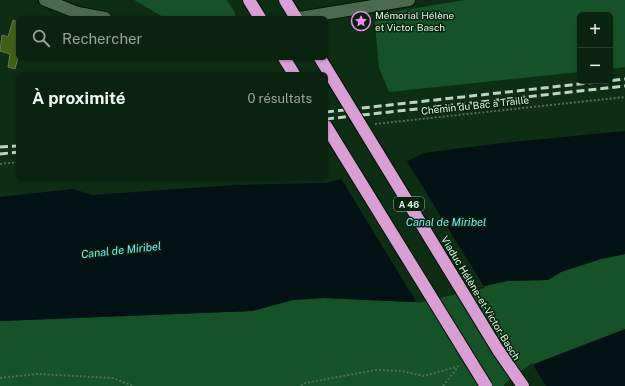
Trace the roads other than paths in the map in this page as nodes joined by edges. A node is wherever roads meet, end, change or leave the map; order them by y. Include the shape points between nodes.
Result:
1 (45, 0) edge
2 (249, 0) edge
3 (285, 0) edge
4 (409, 0) edge
5 (95, 16) edge
6 (259, 16) edge
7 (295, 16) edge
8 (311, 16) edge
9 (285, 60) edge
10 (321, 60) edge
11 (293, 72) edge
12 (328, 129) edge
13 (486, 386) edge
14 (522, 386) edge

1 - 5 street via 78,13
2 - 6 highway
3 - 7 highway
4 - 8 street
9 - 11 highway
10 - 14 highway, Viaduc Hélène-et-Victor-Basch / A 46, bridge
12 - 13 highway, A 46, bridge

